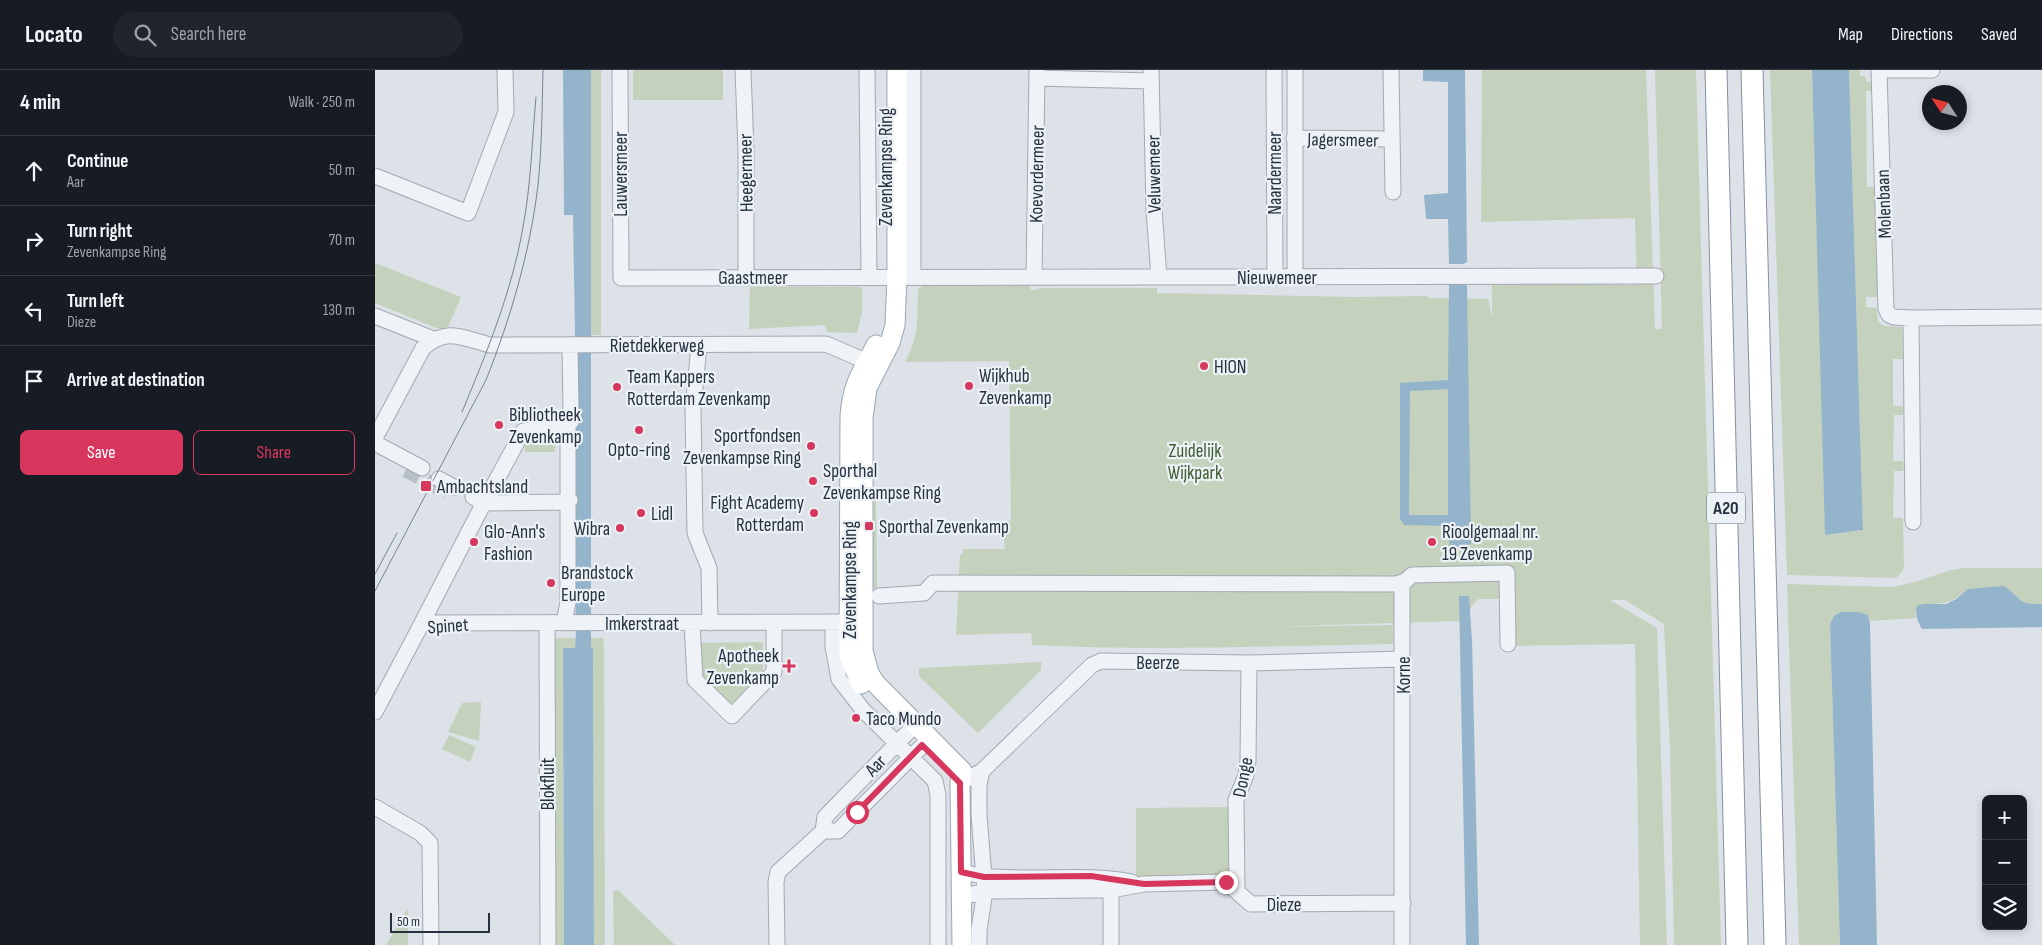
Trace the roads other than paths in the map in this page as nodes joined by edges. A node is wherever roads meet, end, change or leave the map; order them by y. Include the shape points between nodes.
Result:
1 (505, 70) edge
2 (620, 70) edge
3 (743, 70) edge
4 (867, 70) edge
5 (885, 70) edge
6 (897, 70) edge
7 (913, 70) edge
8 (1273, 70) edge
9 (1295, 70) edge
10 (1391, 70) edge
11 (1716, 70) edge
12 (1753, 70) edge
13 (1879, 70) edge
14 (1932, 70) edge
15 (1037, 74) edge
16 (1151, 75) edge
17 (1295, 138) junction
18 (1391, 139) junction
19 (375, 176) edge
20 (1393, 192) dead end
21 (1656, 276) dead end
22 (746, 277) junction
23 (1035, 277) junction
24 (1159, 277) junction
25 (1275, 277) junction
26 (1295, 277) junction
27 (621, 278) joint
28 (891, 278) junction
29 (375, 316) edge
30 (2042, 317) edge
31 (1911, 318) junction
32 (433, 339) junction
33 (570, 345) junction
34 (699, 345) junction
35 (873, 364) junction
36 (570, 419) junction
37 (375, 438) edge
38 (375, 444) edge
39 (422, 468) tunnel mouth
40 (439, 479) tunnel mouth
41 (454, 487) dead end
42 (478, 504) junction
43 (568, 506) junction
44 (1913, 522) dead end
45 (1406, 581) junction
46 (879, 596) dead end
47 (692, 622) junction
48 (774, 622) junction
49 (421, 623) junction
50 (547, 623) junction
51 (568, 623) junction
52 (710, 623) junction
53 (848, 623) junction
54 (1508, 644) dead end
55 (1403, 659) junction
56 (1249, 663) junction
57 (375, 712) edge
58 (907, 733) junction
59 (921, 747) junction
60 (982, 771) junction
61 (960, 783) junction
62 (375, 807) edge
63 (823, 831) junction
64 (961, 872) junction
65 (984, 884) junction
66 (1111, 884) junction
67 (1237, 892) junction
68 (962, 897) junction
69 (1403, 903) junction
70 (431, 945) edge
71 (548, 945) edge
72 (777, 945) edge
73 (938, 945) edge
74 (962, 945) edge
75 (979, 945) edge
76 (1111, 945) edge
77 (1402, 945) edge
78 (1737, 945) edge
79 (1775, 945) edge

1 - 19 street via 506,112 468,213
2 - 27 street, Lauwersmeer
3 - 22 street, Heegermeer
4 - 28 street, Zevenkampse Ring
5 - 28 main road, Zevenkampse Ring
6 - 28 main road, Zevenkampse Ring
7 - 28 street, Zevenkampse Ring
8 - 25 street, Naardermeer
9 - 17 street, Jagersmeer
10 - 18 street, Jagersmeer
11 - 78 highway, A20
12 - 79 highway, A20
13 - 14 street
13 - 31 street, Molenbaan via 1886,309 1894,317
15 - 16 street
15 - 23 street, Koevordermeer
16 - 24 street, Veluwemeer
17 - 18 street, Jagersmeer
17 - 26 street, Jagersmeer
18 - 20 street, Jagersmeer
21 - 26 street, Nieuwemeer
22 - 27 street, Gaastmeer
22 - 28 street, Gaastmeer
23 - 24 street, Nieuwemeer
23 - 28 street, Nieuwemeer
24 - 25 street, Nieuwemeer
25 - 26 street, Nieuwemeer
28 - 35 main road, Zevenkampse Ring
29 - 32 street
30 - 31 street, Molenbaan
31 - 44 street
32 - 33 street, Rietdekkerweg via 444,335 490,345
32 - 37 street via 423,348
33 - 34 street, Rietdekkerweg
33 - 36 street
34 - 35 street, Rietdekkerweg via 826,344
34 - 52 street via 693,409 695,533 709,568
35 - 53 main road, Zevenkampse Ring via 856,380 851,398
36 - 42 street via 523,431
36 - 43 street
38 - 39 street via 387,455
40 - 41 street
42 - 43 street
42 - 49 street
43 - 51 street
45 - 46 street via 1396,584 933,583 924,593
45 - 54 street via 1412,575 1507,573
45 - 55 street, Korne via 1402,584
47 - 48 street, Imkerstraat via 695,680 732,716 774,672
47 - 51 street, Imkerstraat
47 - 52 street, Imkerstraat
48 - 52 street, Imkerstraat
48 - 53 street, Imkerstraat
49 - 50 street, Spinet
49 - 57 street, Spinet
50 - 51 street, Spinet
50 - 71 street, Blokfluit
53 - 58 main road, Zevenkampse Ring via 849,656 858,681
55 - 56 street, Beerze
55 - 69 street, Korne
56 - 60 street, Beerze via 1101,661 1092,665
56 - 67 street, Donge via 1248,761 1236,800
58 - 59 main road, Zevenkampse Ring
58 - 63 street, Aar via 825,816
59 - 61 main road, Zevenkampse Ring
59 - 63 street, Aar via 838,831
59 - 73 street, Zevenkampse Ring via 935,781 937,795
60 - 61 street, Beerze
60 - 65 street via 979,815
61 - 64 main road
62 - 70 street via 420,833 430,843
63 - 72 street, Aar via 778,872
64 - 65 street, Dieze
64 - 68 main road
65 - 66 street, Dieze
65 - 68 street, Dieze
65 - 75 street
66 - 67 street, Dieze via 1226,882
66 - 76 street
67 - 69 street, Dieze via 1251,904
68 - 74 main road
69 - 77 street, Korne

